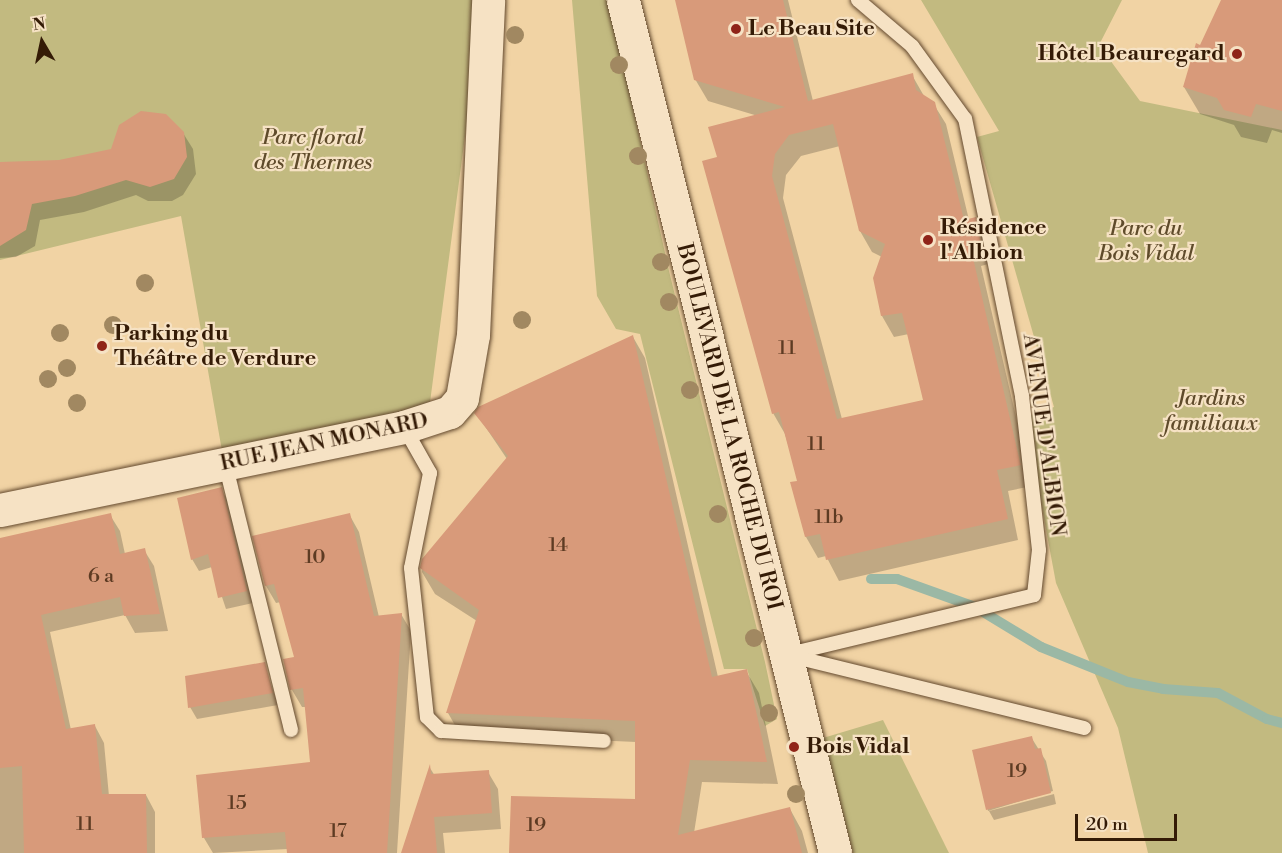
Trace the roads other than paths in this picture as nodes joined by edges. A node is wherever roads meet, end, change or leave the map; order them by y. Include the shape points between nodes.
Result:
1 (488, 0) edge
2 (623, 0) edge
3 (858, 0) edge
4 (404, 427) junction
5 (225, 463) junction
6 (0, 510) edge
7 (785, 655) junction
8 (1084, 728) dead end
9 (291, 730) dead end
10 (604, 741) dead end
11 (835, 853) edge

1 - 4 street, RUE JEAN MONARD via 469,371 462,398 450,412
2 - 7 street, BOULEVARD DE LA ROCHE DU ROI
3 - 7 lane, AVENUE D'ALBION via 912,46 965,119 1023,396 1039,550 1034,595
4 - 5 street, RUE JEAN MONARD
4 - 10 lane via 430,473 411,568 427,717 441,731
5 - 6 street, RUE JEAN MONARD
5 - 9 lane
7 - 8 lane
7 - 11 street, BOULEVARD DE LA ROCHE DU ROI

